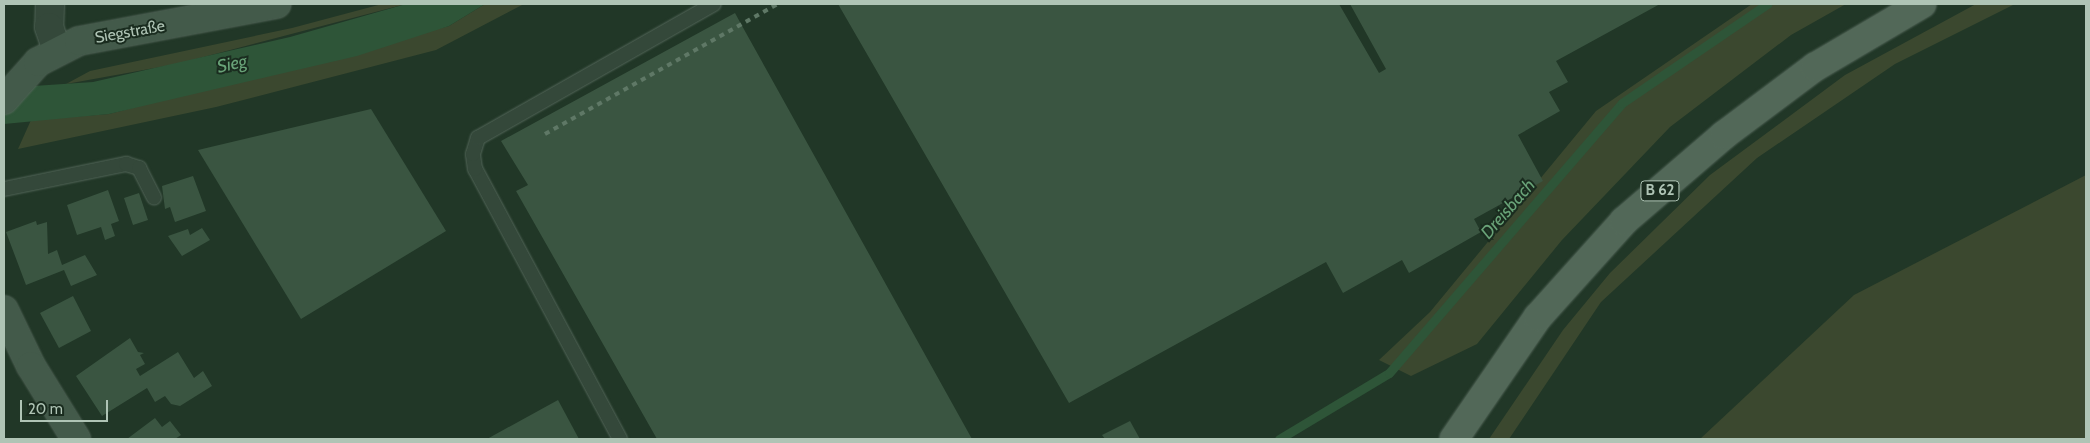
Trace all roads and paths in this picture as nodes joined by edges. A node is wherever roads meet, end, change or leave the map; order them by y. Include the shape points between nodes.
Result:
1 (50, 4) edge
2 (277, 4) edge
3 (714, 4) edge
4 (1922, 4) edge
5 (47, 56) junction
6 (6, 93) edge
7 (4, 189) edge
8 (154, 197) dead end
9 (4, 310) edge
10 (76, 439) edge
11 (620, 439) edge
12 (1454, 439) edge

1 - 5 street
2 - 5 street, Siegstraße via 79,41
3 - 11 lane via 478,138 473,154 475,169
4 - 12 main road, B 62 via 1815,67 1724,135 1624,222 1538,317
5 - 6 street, Siegstraße
7 - 8 lane via 83,169 126,164 139,168
9 - 10 street via 31,366

